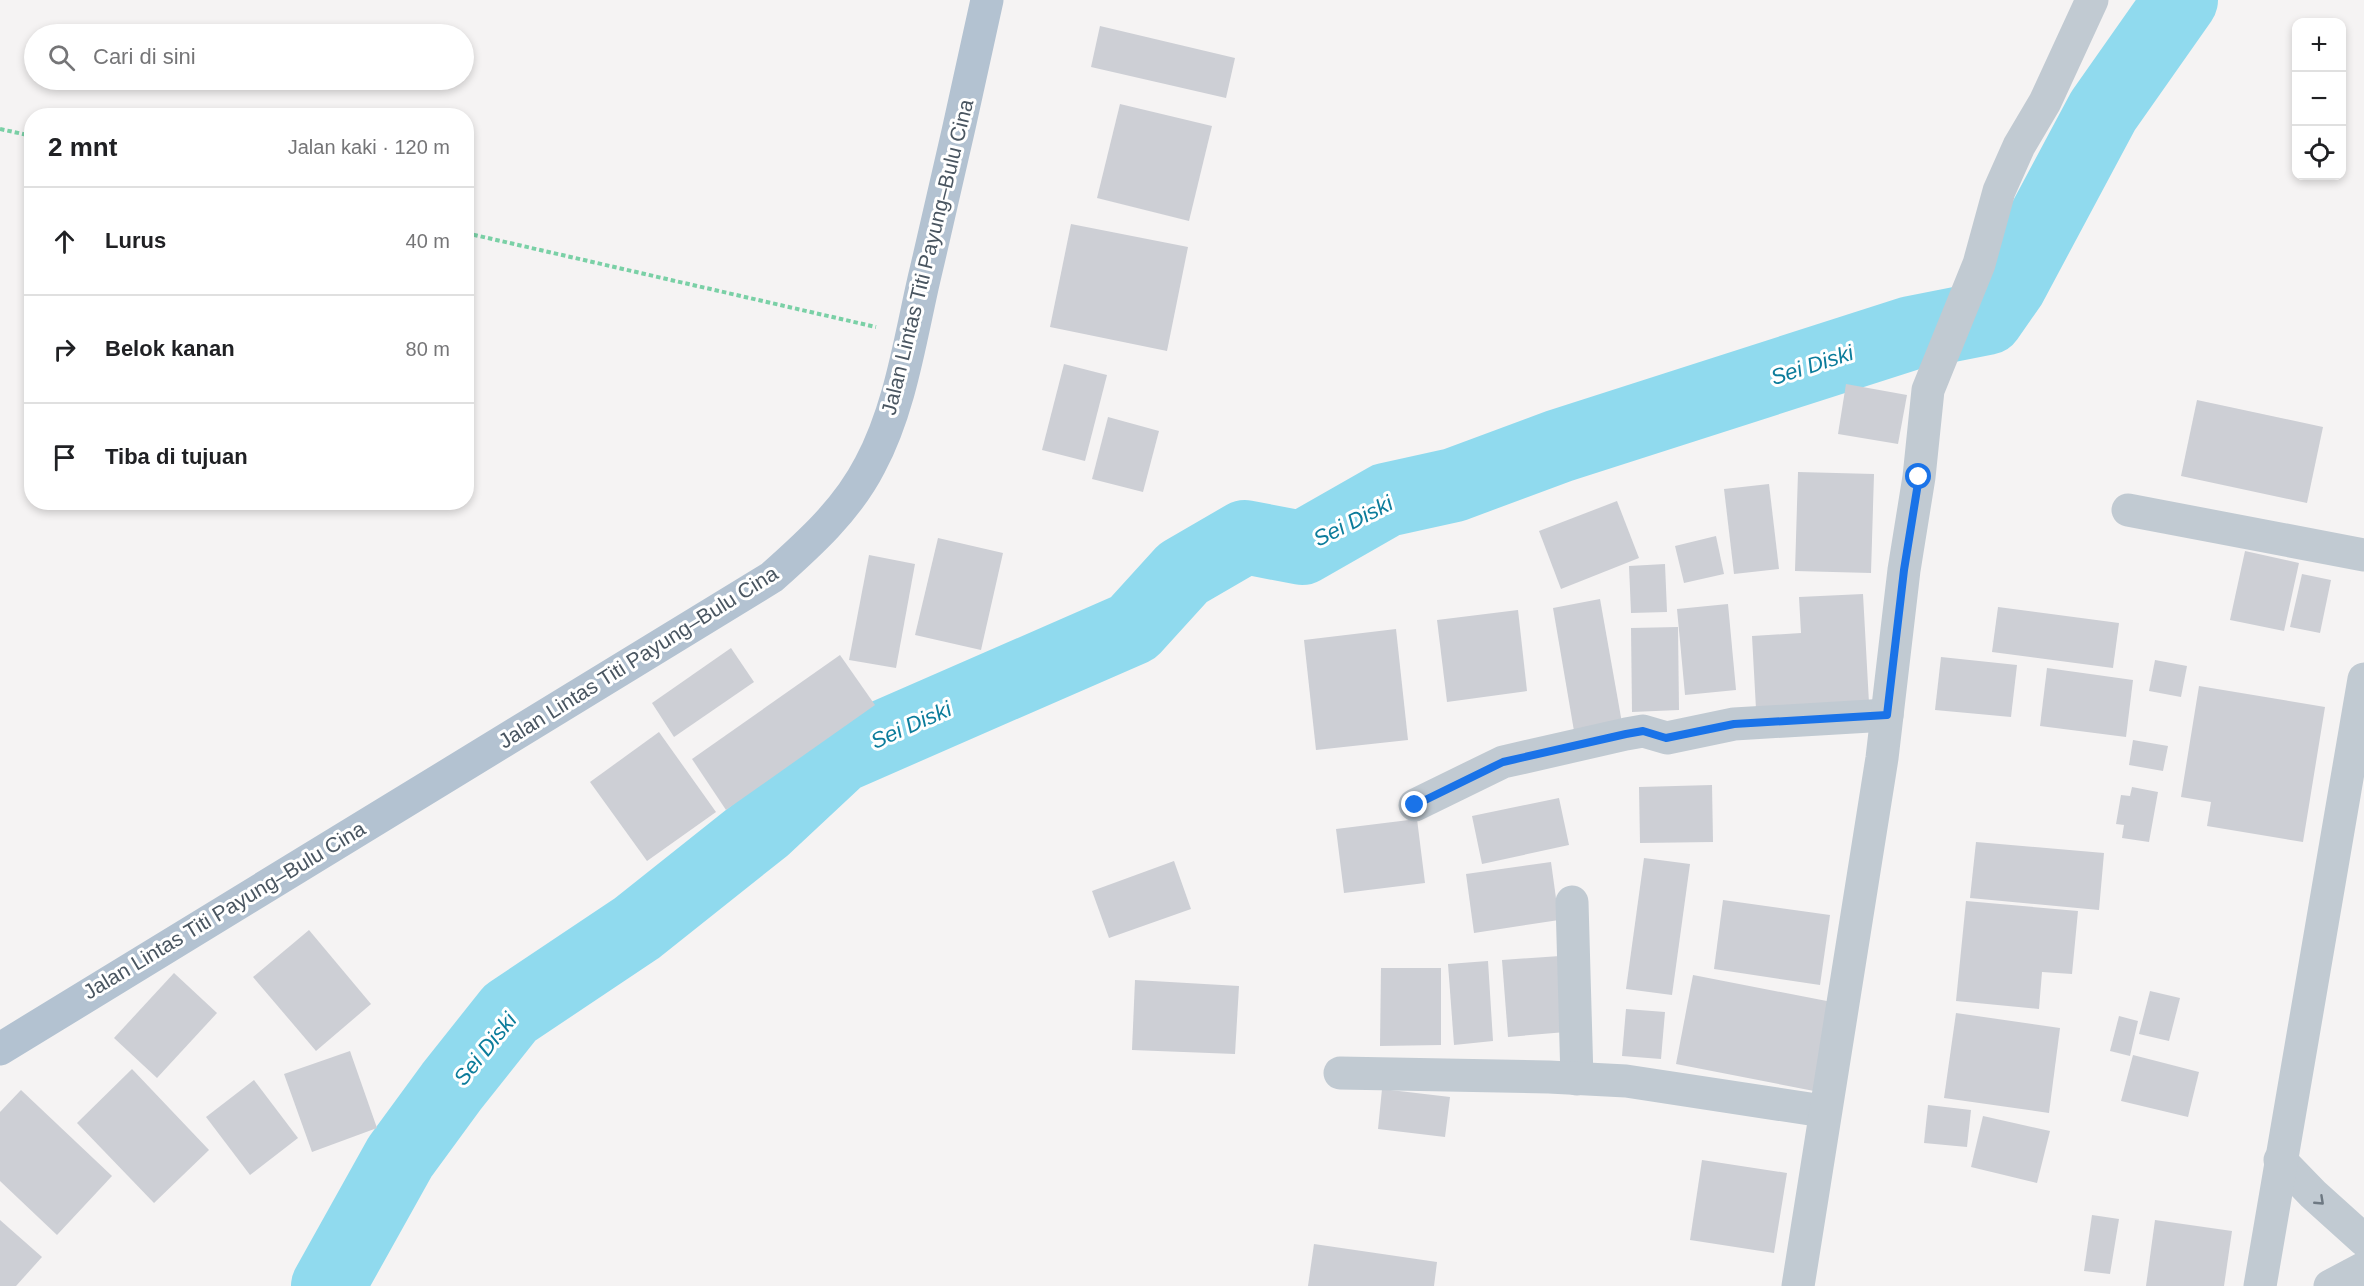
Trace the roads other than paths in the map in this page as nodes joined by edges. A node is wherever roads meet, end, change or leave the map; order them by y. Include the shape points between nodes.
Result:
1 (987, 0) edge
2 (2092, 0) edge
3 (2128, 510) dead end
4 (2364, 555) edge
5 (2364, 679) edge
6 (1887, 715) junction
7 (1415, 805) dead end
8 (1572, 902) dead end
9 (0, 1049) edge
10 (1340, 1073) dead end
11 (1577, 1078) junction
12 (1823, 1111) junction
13 (2280, 1160) junction
14 (2364, 1240) edge
15 (2364, 1268) edge
16 (1798, 1286) edge
17 (2260, 1286) edge
18 (2330, 1286) edge

1 - 9 main road, Jalan Lintas Titi Payung–Bulu Cina via 912,335 889,419 871,464 819,535 772,577
2 - 6 street via 2046,102 2003,182 1979,264 1928,390
3 - 4 street
5 - 13 street
6 - 7 street via 1734,724 1666,738 1643,731 1626,734 1503,762
6 - 12 street
8 - 11 street
10 - 11 street
11 - 12 street via 1686,1088
12 - 16 street
13 -> 14 street
13 - 17 street
15 - 18 street

